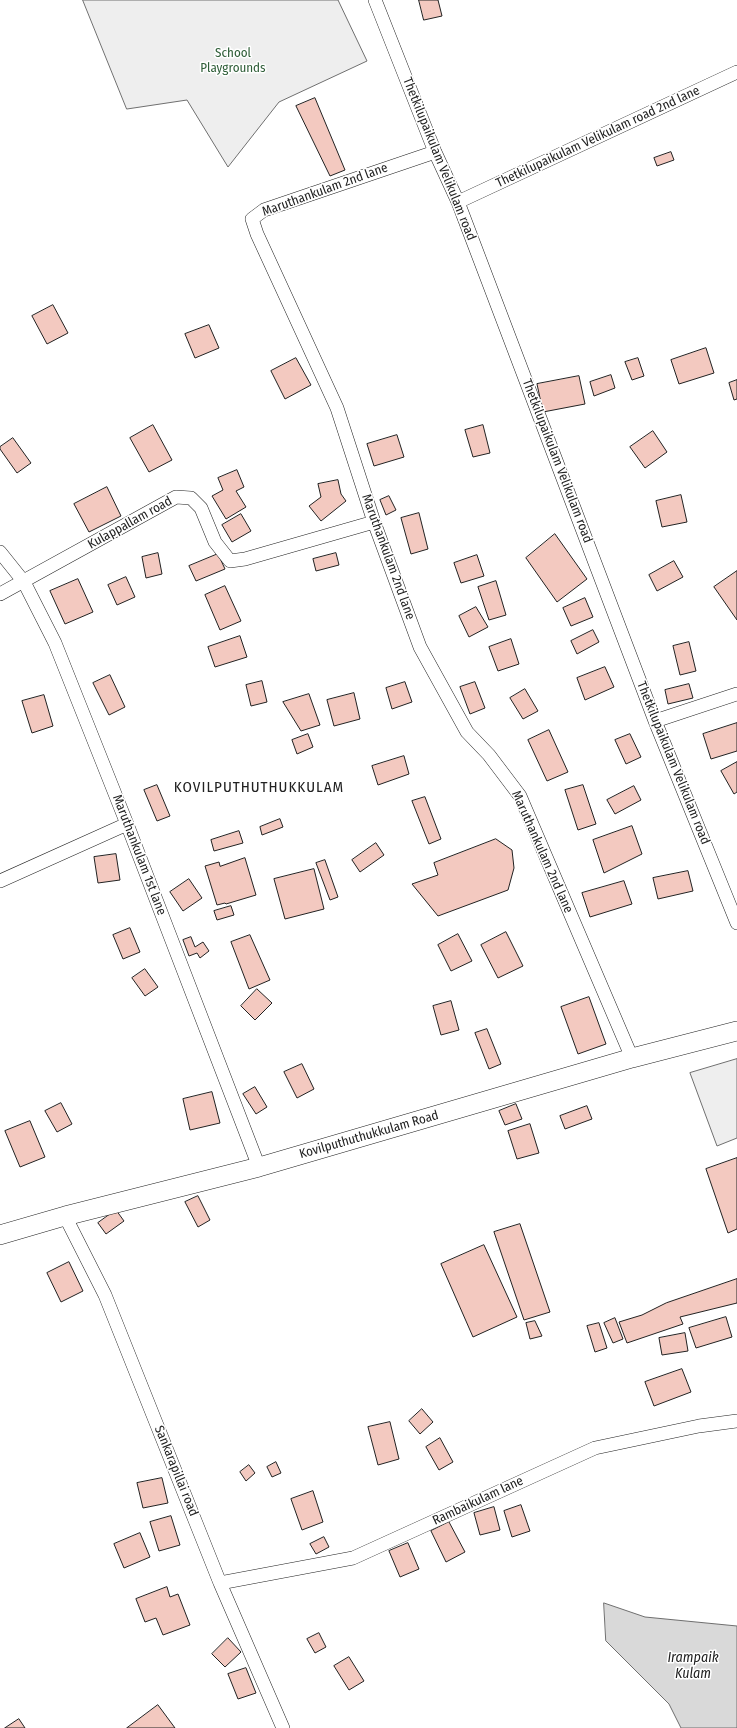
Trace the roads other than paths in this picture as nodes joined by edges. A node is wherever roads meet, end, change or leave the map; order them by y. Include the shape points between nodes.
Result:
1 (375, 0) edge
2 (737, 72) edge
3 (435, 152) junction
4 (458, 202) junction
5 (374, 522) junction
6 (0, 552) edge
7 (24, 582) junction
8 (0, 594) edge
9 (737, 694) edge
10 (656, 721) junction
11 (127, 824) junction
12 (0, 881) edge
13 (737, 923) edge
14 (737, 1031) edge
15 (632, 1058) junction
16 (259, 1167) junction
17 (65, 1216) junction
18 (0, 1234) edge
19 (737, 1420) edge
20 (220, 1583) junction
21 (283, 1728) edge

1 - 3 street, Thetkilupaikulam Velikulam road
2 - 4 street, Thetkilupaikulam Velikulam road 2nd lane
3 - 4 street, Thetkilupaikulam Velikulam road
3 - 5 street, Maruthankulam 2nd lane via 264,210 252,219 337,408
4 - 10 street, Thetkilupaikulam Velikulam road
5 - 7 street, Kulappallam road via 230,561 215,542 201,508 191,498 176,497
5 - 15 street, Maruthankulam 2nd lane via 420,647 467,732 489,755 520,796
6 - 7 street, Maruthankulam 1st lane
7 - 8 street, Kulappallam road
7 - 11 street, Maruthankulam 1st lane via 55,643
9 - 10 street
10 - 13 street, Thetkilupaikulam Velikulam road
11 - 12 street
11 - 16 street, Maruthankulam 1st lane
14 - 15 street, Kovilputhuthukkulam Road
15 - 16 street, Kovilputhuthukkulam Road
16 - 17 street, Kovilputhuthukkulam Road
17 - 18 street, Kovilputhuthukkulam Road
17 - 20 street, Sankarapillai road via 105,1295
19 - 20 street, Rambaikulam lane via 595,1448 353,1558
20 - 21 street, Sankarapillai road

